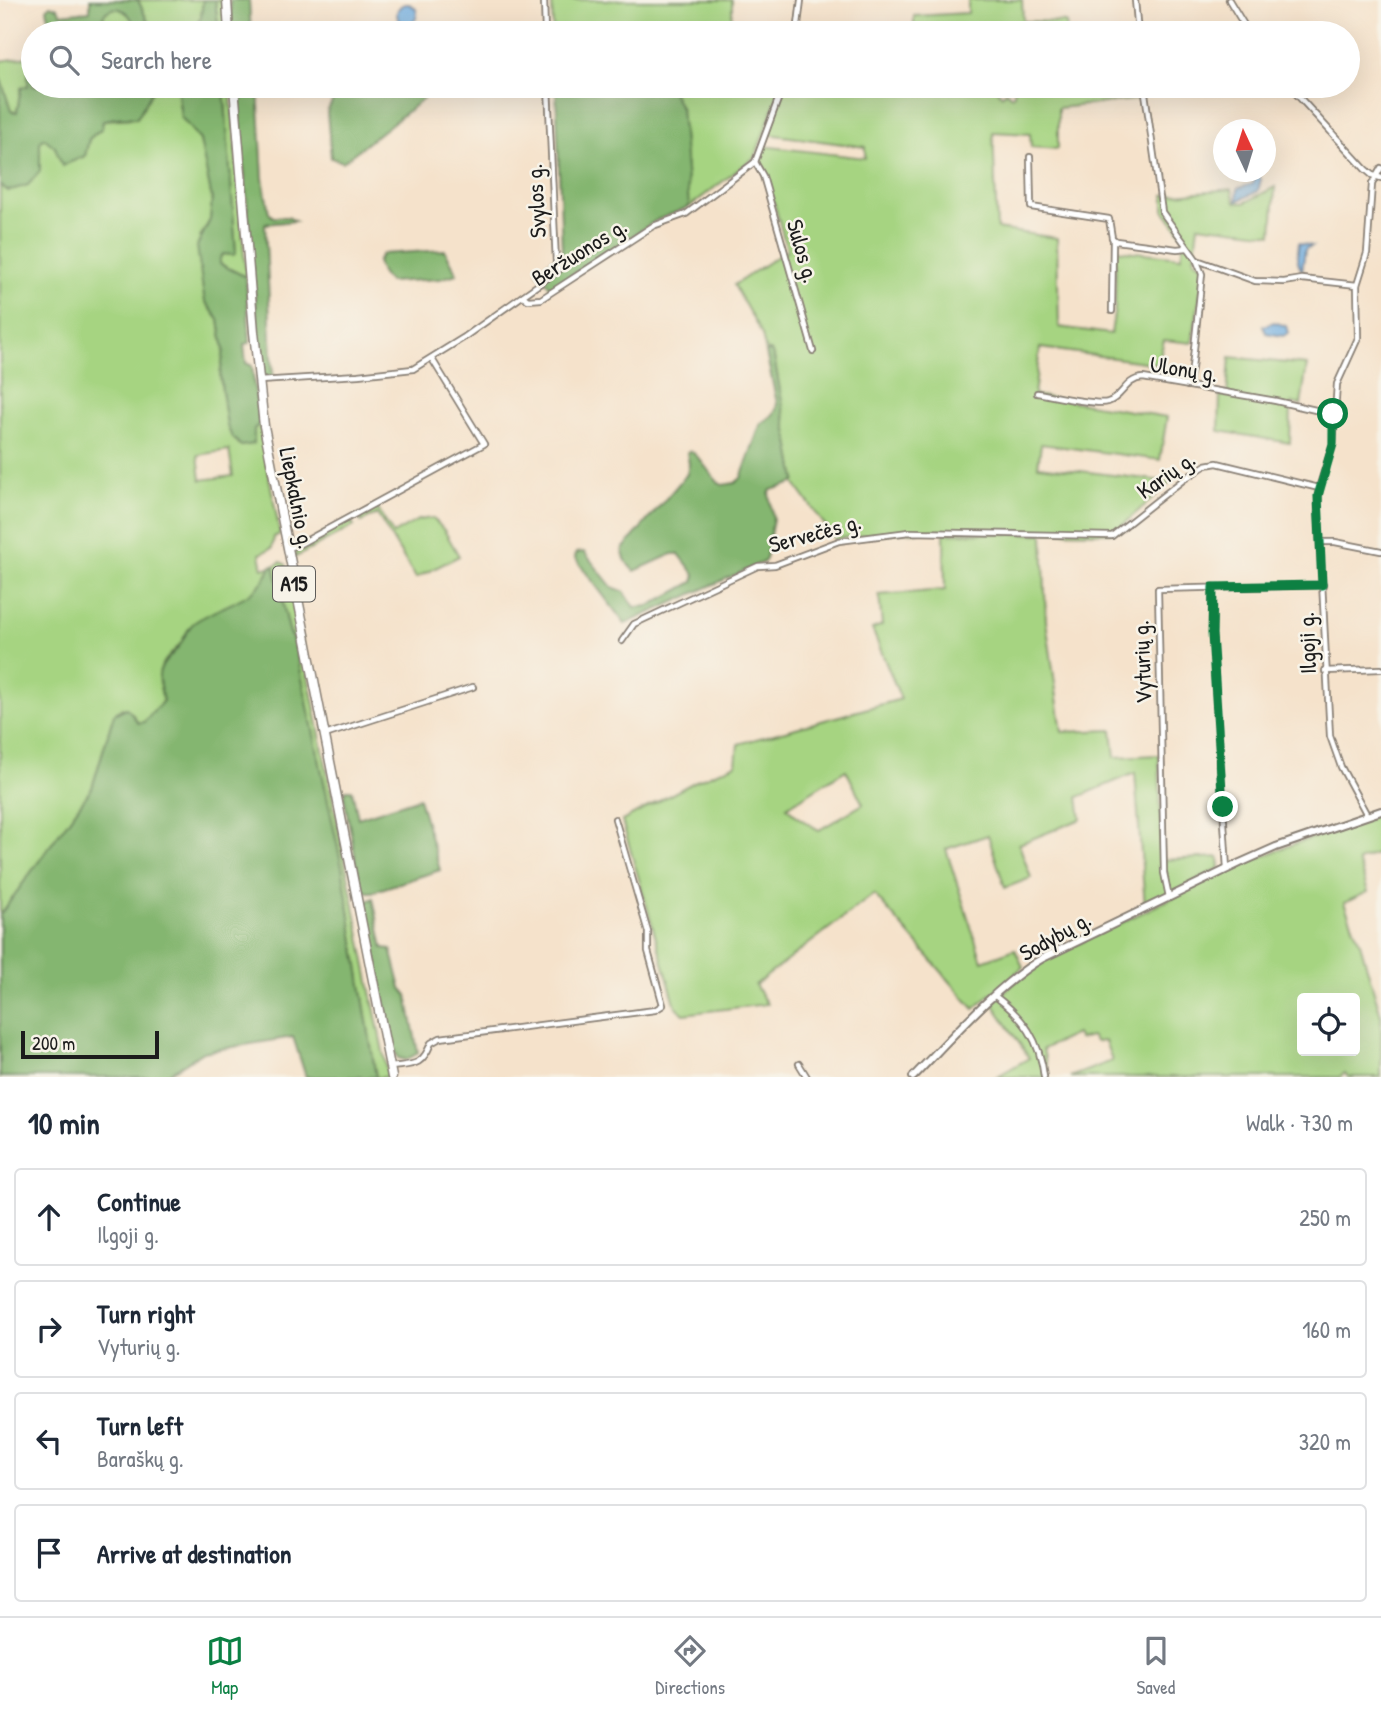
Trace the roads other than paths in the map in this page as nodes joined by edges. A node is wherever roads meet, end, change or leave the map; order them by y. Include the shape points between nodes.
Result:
1 (227, 0) edge
2 (544, 0) edge
3 (801, 0) edge
4 (1135, 0) edge
5 (1228, 0) edge
6 (228, 21) edge
7 (545, 21) edge
8 (798, 21) edge
9 (1137, 21) edge
10 (1241, 21) edge
11 (234, 98) edge
12 (549, 98) edge
13 (779, 98) edge
14 (1146, 98) edge
15 (1300, 98) edge
16 (1030, 157) dead end
17 (755, 162) junction
18 (1381, 169) edge
19 (1378, 177) edge
20 (1113, 240) junction
21 (1186, 248) junction
22 (1196, 260) junction
23 (1215, 267) junction
24 (1202, 274) junction
25 (1357, 285) junction
26 (523, 296) junction
27 (1112, 311) dead end
28 (813, 351) dead end
29 (432, 359) junction
30 (258, 381) junction
31 (1188, 386) junction
32 (1037, 393) dead end
33 (1333, 414) junction
34 (1320, 488) junction
35 (1038, 534) joint
36 (1320, 542) junction
37 (288, 548) junction
38 (1381, 551) edge
39 (1322, 585) junction
40 (1213, 587) junction
41 (622, 641) dead end
42 (1381, 669) edge
43 (1325, 671) junction
44 (472, 687) dead end
45 (324, 735) junction
46 (1380, 813) edge
47 (1367, 815) junction
48 (615, 820) dead end
49 (1227, 869) junction
50 (1169, 897) junction
51 (995, 996) junction
52 (799, 1064) dead end
53 (391, 1072) edge
54 (807, 1077) edge
55 (913, 1077) edge
56 (1044, 1077) edge

1 - 6 highway
2 - 7 street
3 - 8 street
4 - 9 street
5 - 10 street
11 - 30 highway, Liepkalnio g. / A15
12 - 26 street, Svylos g. via 559,270
13 - 17 street
14 - 21 street via 1162,212
15 - 19 street via 1365,169
16 - 20 street via 1031,207 1105,218 1110,221
17 - 26 street, Beržuonos g. via 686,214 653,226 541,299
17 - 28 street, Sulos g. via 763,176
18 - 19 street
19 - 25 street, Ilgoji g. via 1372,184 1366,259
20 - 21 street
20 - 27 street
21 - 22 street
22 - 23 street
22 - 24 street
23 - 24 street
23 - 25 street via 1255,281 1302,279
24 - 31 street
25 - 33 street, Ilgoji g. via 1359,338 1339,377
26 - 29 street, Beržuonos g.
29 - 30 street, Beržuonos g. via 404,371
29 - 37 street via 484,444
30 - 37 highway, Liepkalnio g. / A15
31 - 32 street, Ulonų g. via 1135,379 1104,403
31 - 33 street, Ulonų g.
33 - 34 street, Ilgoji g. via 1333,444
34 - 35 street, Karių g. via 1212,464 1183,480 1112,536
34 - 36 street, Ilgoji g.
35 - 41 street, Servečės g. via 909,532 839,541 733,577 634,624
36 - 38 street
36 - 39 street, Ilgoji g.
37 - 45 highway, Liepkalnio g. / A15
39 - 40 street, Vyturių g.
39 - 43 street, Ilgoji g.
40 - 49 street
40 - 50 street, Vyturių g. via 1158,589 1164,873
42 - 43 street
43 - 47 street, Ilgoji g. via 1332,745
44 - 45 street
45 - 53 highway, Liepkalnio g. / A15
46 - 47 main road, Sodybų g.
47 - 49 main road, Sodybų g.
48 - 53 street via 648,932 648,951 663,1005 655,1010 440,1038 418,1063
49 - 50 main road, Sodybų g.
50 - 51 main road, Sodybų g. via 1043,958
51 - 55 main road, Sodybų g.
51 - 56 street via 1030,1030
52 - 54 street

